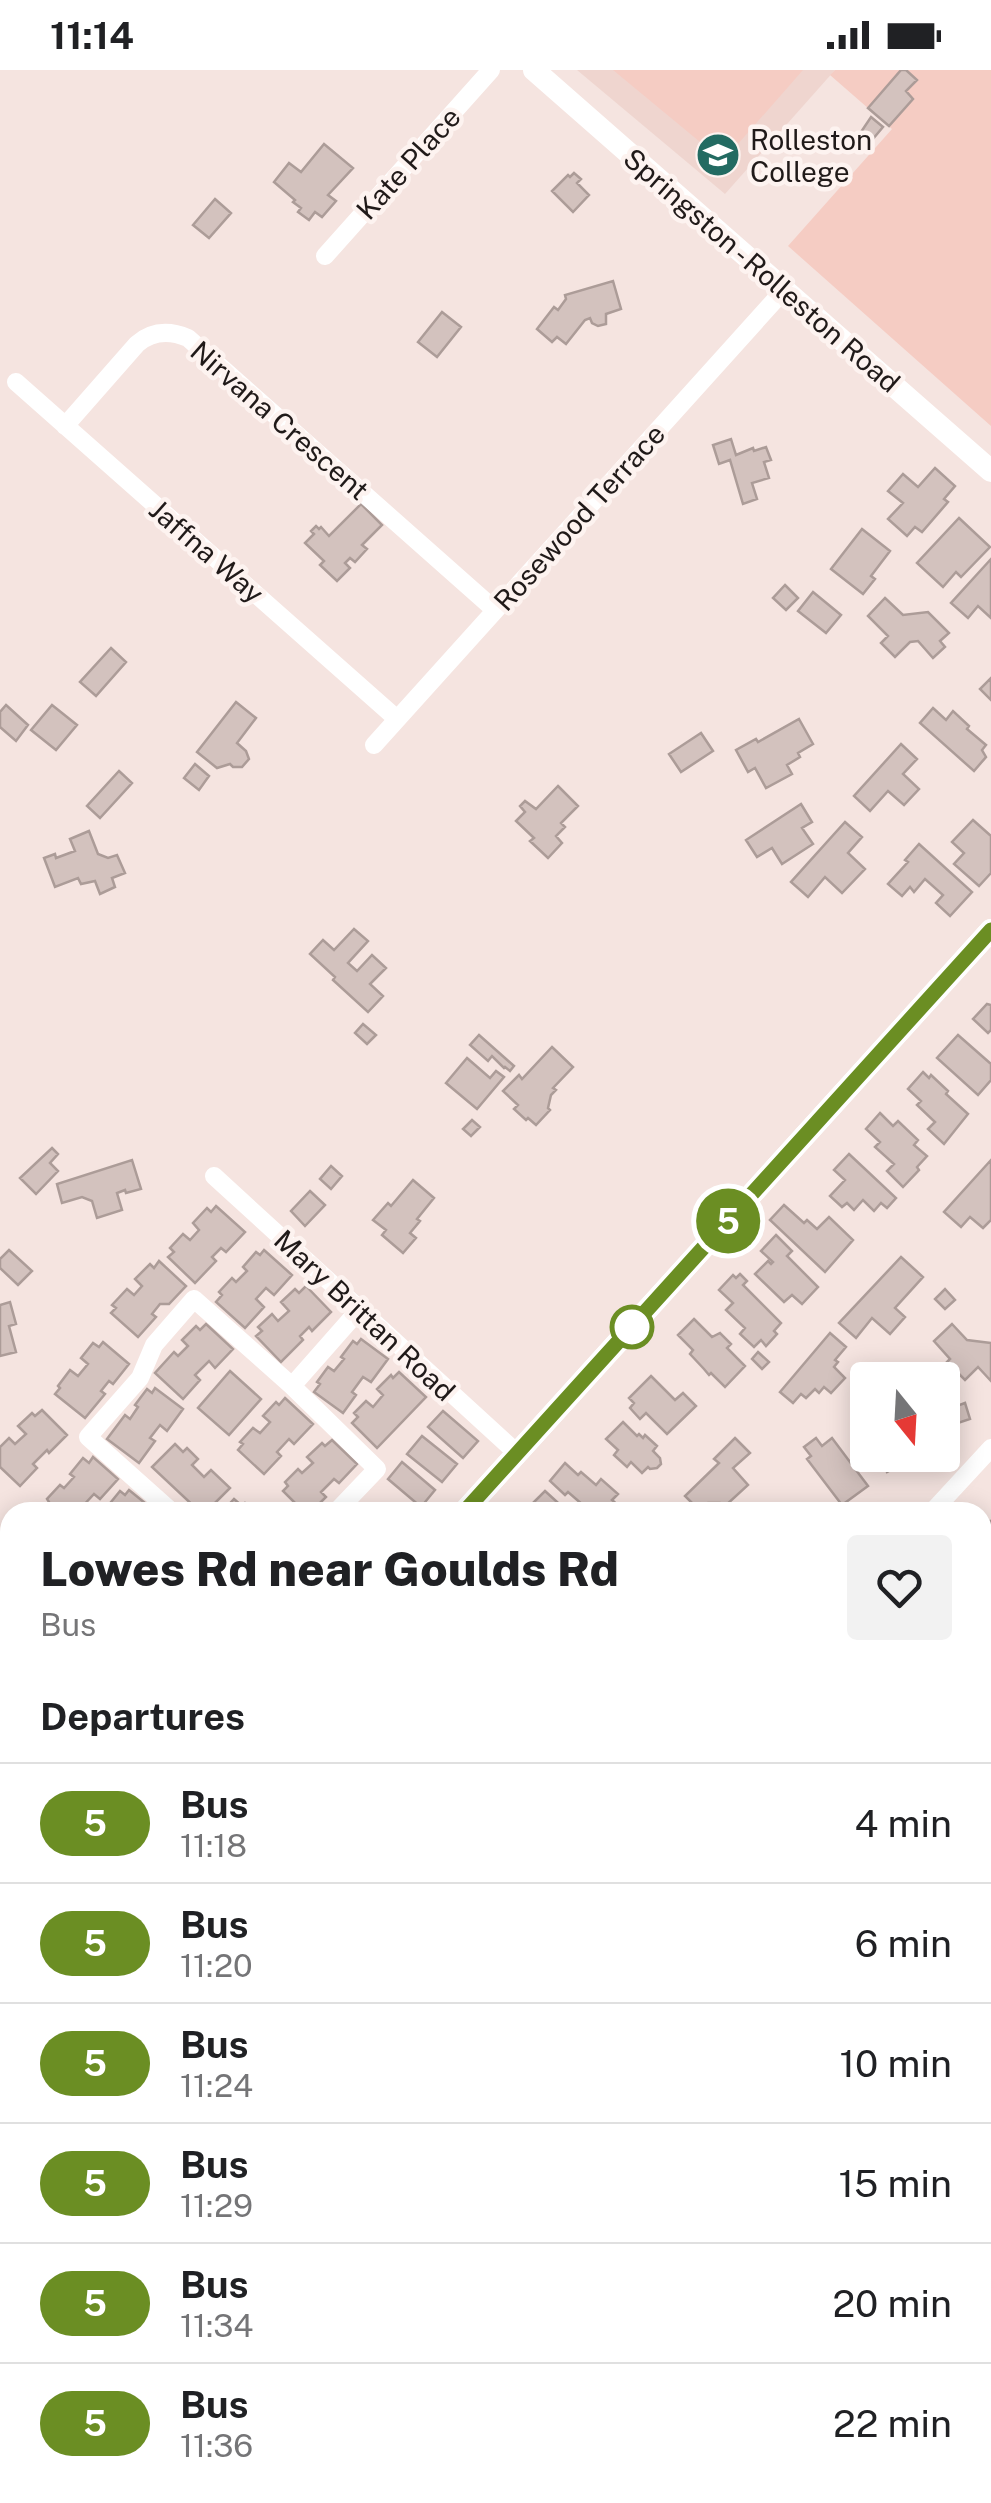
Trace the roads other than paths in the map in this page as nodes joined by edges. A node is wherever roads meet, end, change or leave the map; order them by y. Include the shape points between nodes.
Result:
1 (491, 70) edge
2 (534, 70) edge
3 (326, 256) dead end
4 (784, 290) junction
5 (16, 382) dead end
6 (65, 426) junction
7 (991, 471) edge
8 (496, 610) junction
9 (397, 718) junction
10 (374, 745) dead end
11 (991, 930) edge
12 (214, 1176) dead end
13 (359, 1310) junction
14 (292, 1386) junction
15 (991, 1448) edge
16 (518, 1454) junction
17 (161, 1502) edge
18 (346, 1502) edge
19 (473, 1502) edge
20 (941, 1502) edge

1 - 3 street, Kate Place
2 - 4 main road, Springston - Rolleston Road
4 - 7 main road, Springston - Rolleston Road
4 - 8 street, Rosewood Terrace
5 - 6 street, Jaffna Way
6 - 8 street, Nirvana Crescent via 136,344 174,332
6 - 9 street, Jaffna Way
8 - 9 street, Rosewood Terrace
9 - 10 street, Rosewood Terrace
11 - 16 main road
12 - 13 street, Mary Brittan Road
13 - 14 street
13 - 16 street, Mary Brittan Road
14 - 17 street via 194,1299 154,1345 140,1378 88,1437
14 - 18 street via 377,1469
15 - 20 street
16 - 19 main road

